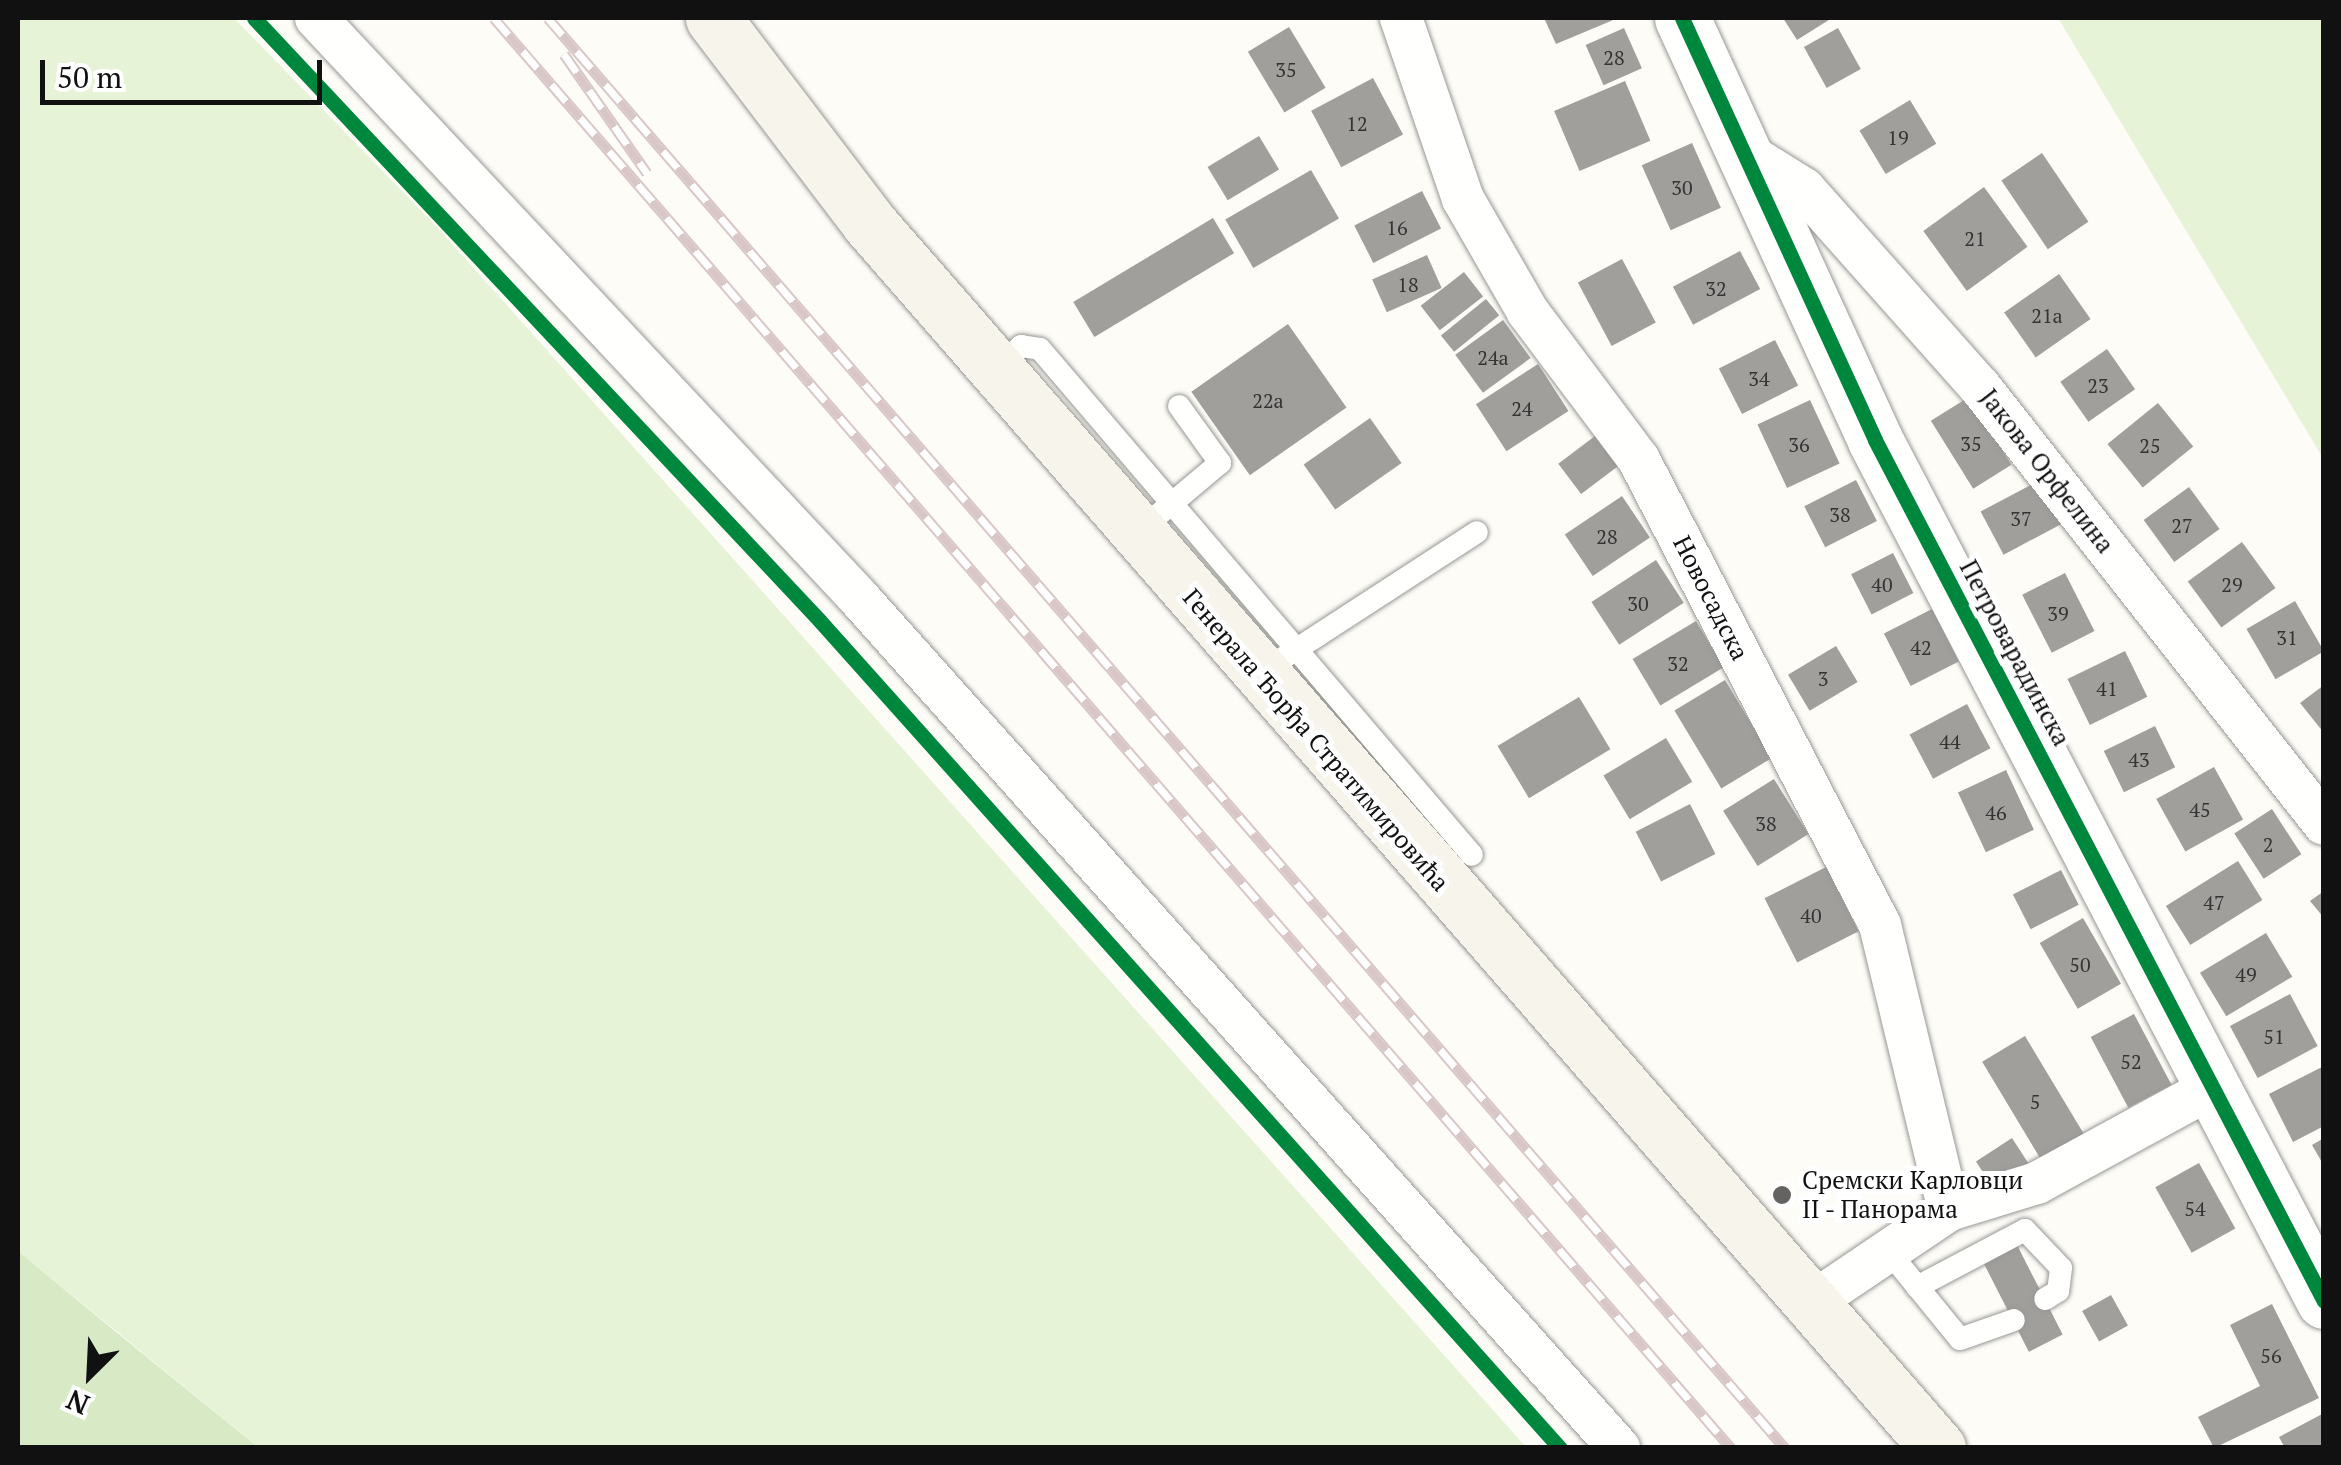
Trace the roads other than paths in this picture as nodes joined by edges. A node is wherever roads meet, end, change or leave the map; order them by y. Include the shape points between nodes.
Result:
1 (316, 18) edge
2 (712, 18) edge
3 (1401, 18) edge
4 (1682, 18) edge
5 (1740, 149) junction
6 (1179, 406) dead end
7 (1153, 520) junction
8 (1477, 532) dead end
9 (1277, 663) junction
10 (2316, 801) edge
11 (1472, 856) dead end
12 (2213, 1086) junction
13 (1949, 1210) junction
14 (1889, 1252) junction
15 (1918, 1288) junction
16 (2046, 1299) dead end
17 (1811, 1302) junction
18 (2324, 1302) edge
19 (2014, 1320) dead end
20 (1620, 1448) edge
21 (1938, 1448) edge

1 - 20 street via 858,597
2 - 7 main road, Генерала Ђорђа Стратимировића via 869,224 995,370
3 - 13 street, Новосадска via 1463,199 1528,312 1639,460 1880,925
4 - 5 street, Петроварадинска
5 - 10 street, Јакова Орфелина via 1804,189 1980,387
5 - 12 street, Петроварадинска via 1875,440
6 - 7 lane via 1220,463
7 - 9 main road, Генерала Ђорђа Стратимировића
8 - 9 lane
9 - 11 lane
9 - 17 main road, Генерала Ђорђа Стратимировића
12 - 13 street via 2038,1183
12 - 18 street, Петроварадинска
13 - 14 street
14 - 15 lane
14 - 17 street
15 - 16 lane via 2026,1230 2061,1268 2058,1290
15 - 19 lane via 1960,1339
17 - 21 main road, Генерала Ђорђа Стратимировића

